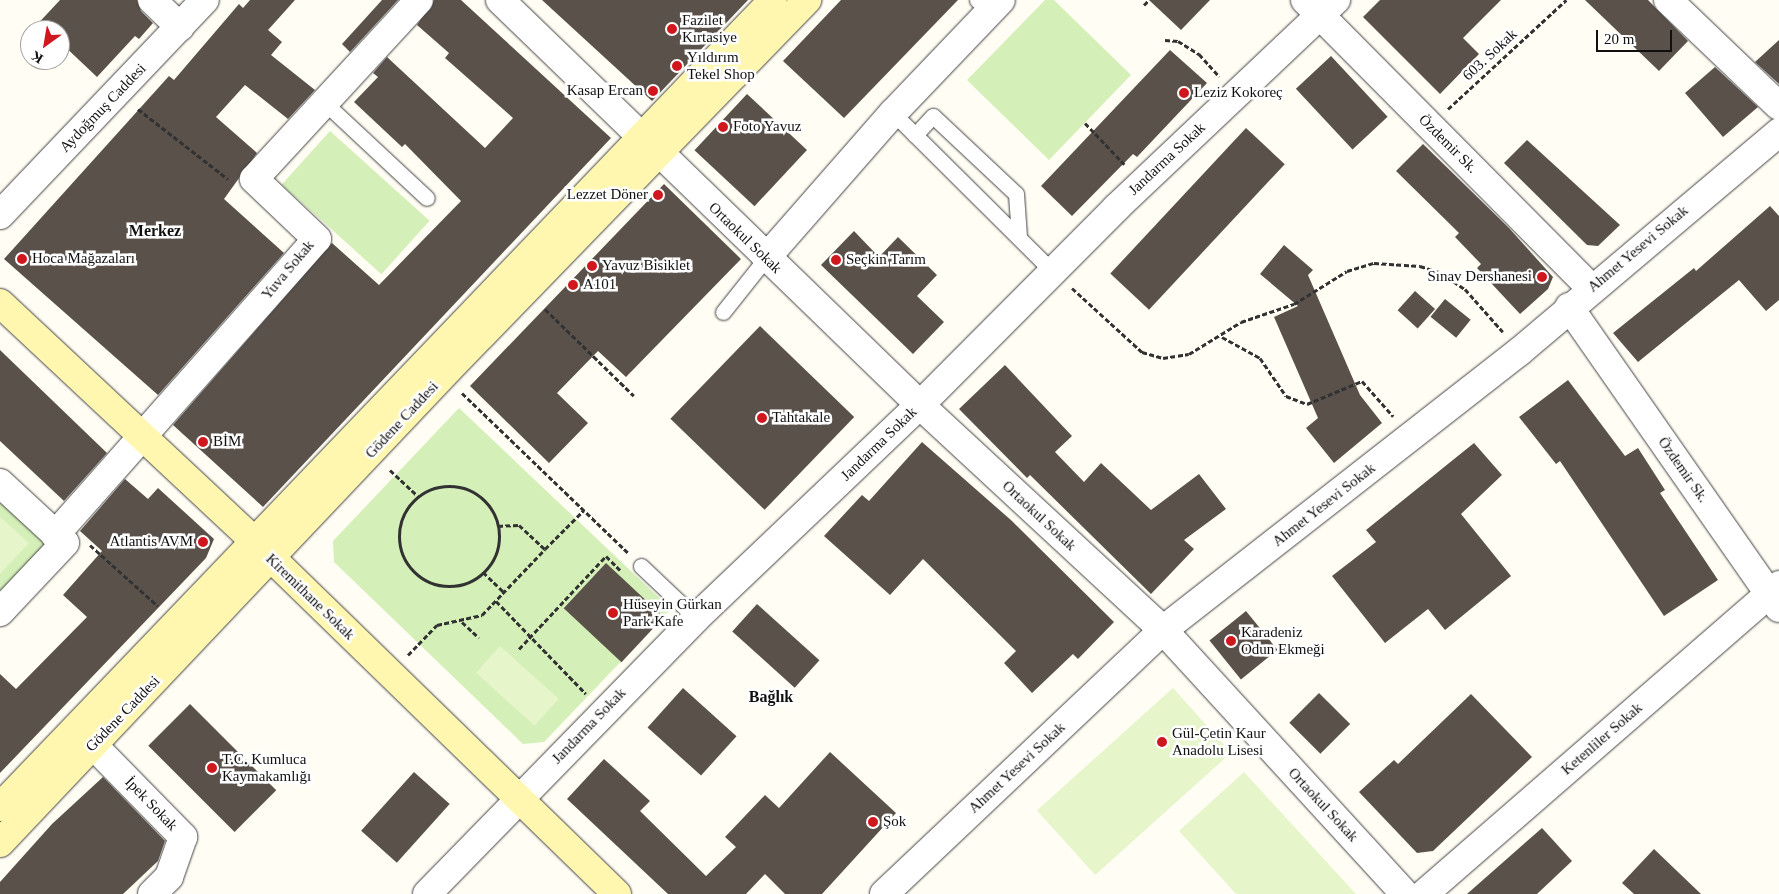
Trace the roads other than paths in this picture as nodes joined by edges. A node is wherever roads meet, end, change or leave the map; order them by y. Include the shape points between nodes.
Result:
1 (152, 0) edge
2 (205, 0) edge
3 (419, 0) edge
4 (500, 0) edge
5 (773, 0) edge
6 (807, 0) edge
7 (1668, 0) edge
8 (989, 4) edge
9 (1320, 5) edge
10 (180, 27) junction
11 (325, 103) junction
12 (1779, 106) edge
13 (893, 113) junction
14 (1779, 132) edge
15 (915, 135) junction
16 (650, 145) junction
17 (427, 198) dead end
18 (0, 215) edge
19 (1019, 236) junction
20 (766, 258) junction
21 (1052, 271) junction
22 (1591, 288) junction
23 (0, 303) edge
24 (1569, 307) junction
25 (723, 312) dead end
26 (920, 406) junction
27 (144, 437) junction
28 (0, 483) edge
29 (60, 539) junction
30 (263, 551) junction
31 (641, 566) road end
32 (1776, 595) edge
33 (0, 612) edge
34 (696, 618) junction
35 (1163, 630) junction
36 (93, 745) junction
37 (517, 800) junction
38 (0, 807) edge
39 (0, 843) edge
40 (152, 894) edge
41 (427, 894) edge
42 (617, 894) edge
43 (884, 894) edge
44 (1405, 894) edge
45 (1424, 894) edge

1 - 10 street
2 - 10 street, Aydoğmuş Caddesi
3 - 11 street
4 - 16 street, Ortaokul Sokak
5 - 16 main road, Gödene Caddesi
6 - 16 main road, Gödene Caddesi
7 - 12 street
8 - 13 street
9 - 21 street, Jandarma Sokak via 1236,94
9 - 22 street, Özdemir Sk. via 1429,126
10 - 18 street, Aydoğmuş Caddesi
11 - 17 lane
11 - 27 street, Yuva Sokak via 254,179 317,239
13 - 15 lane
13 - 20 street
14 - 22 street, Ahmet Yesevi Sokak
15 - 19 lane
15 - 19 lane via 933,116 1016,194
16 - 20 street, Ortaokul Sokak
16 - 30 main road, Gödene Caddesi
16 - 30 main road, Gödene Caddesi via 526,290 370,453
19 - 21 lane
20 - 25 lane
20 - 26 street, Ortaokul Sokak
21 - 26 street, Jandarma Sokak
22 - 24 street, Ahmet Yesevi Sokak
23 - 27 main road, Kiremithane Sokak
24 - 32 street, Özdemir Sk.
24 - 35 street, Ahmet Yesevi Sokak via 1519,352 1411,438
26 - 34 street, Jandarma Sokak
26 - 35 street, Ortaokul Sokak
27 - 29 street
27 - 30 main road, Kiremithane Sokak
28 - 29 street
29 - 33 street
30 - 36 main road, Gödene Caddesi
30 - 37 main road, Kiremithane Sokak
30 - 38 main road, Gödene Caddesi via 177,623
31 - 34 lane
32 - 45 street, Ketenliler Sokak
34 - 37 street, Jandarma Sokak
35 - 43 street, Ahmet Yesevi Sokak
35 - 44 street, Ortaokul Sokak
36 - 39 main road, Gödene Caddesi
36 - 40 street, İpek Sokak via 183,837 169,877
37 - 41 street, Jandarma Sokak
37 - 42 main road, Kiremithane Sokak

